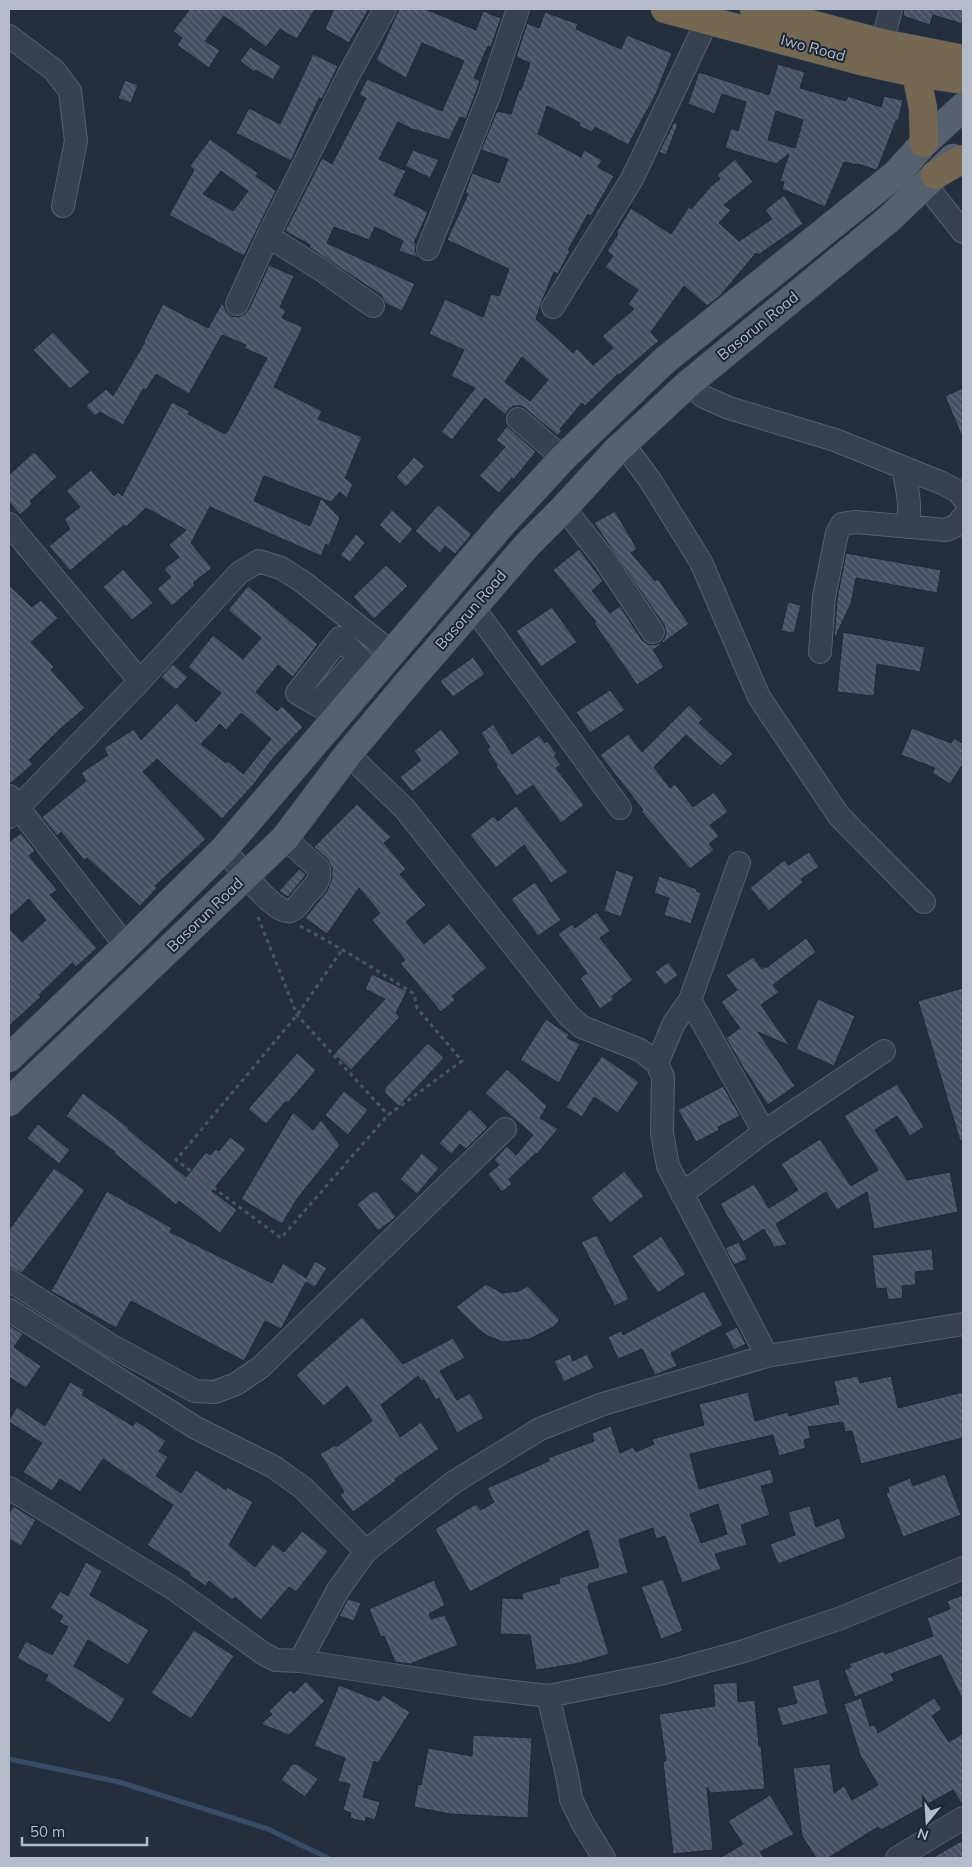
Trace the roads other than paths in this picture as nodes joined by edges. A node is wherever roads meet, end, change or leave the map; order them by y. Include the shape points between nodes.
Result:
1 (385, 9) edge
2 (518, 9) edge
3 (665, 9) edge
4 (754, 9) edge
5 (891, 9) edge
6 (707, 21) junction
7 (9, 36) edge
8 (882, 43) junction
9 (963, 51) edge
10 (963, 59) edge
11 (913, 61) junction
12 (963, 80) edge
13 (963, 107) edge
14 (924, 143) junction
15 (963, 149) edge
16 (963, 159) edge
17 (930, 179) junction
18 (63, 206) dead end
19 (963, 232) edge
20 (268, 236) junction
21 (428, 249) dead end
22 (237, 304) dead end
23 (373, 306) dead end
24 (553, 307) dead end
25 (688, 384) junction
26 (518, 419) dead end
27 (623, 444) junction
28 (563, 458) junction
29 (903, 468) junction
30 (963, 498) edge
31 (564, 508) junction
32 (962, 520) edge
33 (502, 523) junction
34 (9, 524) edge
35 (907, 527) junction
36 (528, 544) junction
37 (473, 607) junction
38 (653, 632) dead end
39 (820, 652) dead end
40 (375, 661) junction
41 (140, 680) junction
42 (327, 710) junction
43 (348, 754) junction
44 (12, 806) edge
45 (620, 808) dead end
46 (285, 838) junction
47 (224, 849) junction
48 (740, 864) dead end
49 (245, 876) junction
50 (924, 902) dead end
51 (126, 946) junction
52 (690, 1000) junction
53 (884, 1051) dead end
54 (9, 1058) edge
55 (657, 1063) junction
56 (9, 1102) edge
57 (505, 1129) dead end
58 (764, 1132) junction
59 (682, 1194) junction
60 (9, 1280) edge
61 (9, 1310) edge
62 (963, 1324) edge
63 (767, 1356) junction
64 (9, 1488) edge
65 (366, 1552) junction
66 (963, 1568) edge
67 (300, 1661) junction
68 (548, 1696) junction
69 (963, 1818) edge
70 (604, 1858) edge
71 (897, 1858) edge

1 - 20 street
2 - 21 street via 489,96
3 - 6 highway, Iwo Road
4 - 8 highway, Iwo Road
5 - 8 street
6 - 11 highway, Iwo Road via 861,61
6 - 24 street via 632,179
7 - 18 street via 54,70 70,91 76,141
8 - 11 highway, Iwo Road
9 - 11 highway
10 - 11 highway, Iwo Road
11 - 12 highway, Iwo Road
11 - 14 highway via 924,108
13 - 14 main road, Basorun Road
14 - 28 main road, Basorun Road via 896,174 664,361
15 - 17 main road, Basorun Road
16 - 17 highway
17 - 19 street
17 - 25 main road, Basorun Road via 890,218
20 - 22 street
20 - 23 street
25 - 27 main road, Basorun Road
25 - 29 street via 704,397 729,408 835,440
26 - 28 street
27 - 31 main road, Basorun Road
27 - 50 street via 650,480 701,562 759,697 839,816
28 - 33 main road, Basorun Road
29 - 30 street via 942,483 959,492
29 - 35 street via 908,488
31 - 36 main road, Basorun Road
31 - 38 street via 605,560
32 - 35 street via 946,530
33 - 36 main road
33 - 40 main road, Basorun Road
34 - 41 street
35 - 39 street via 856,522 842,524 837,532 824,597
36 - 37 main road, Basorun Road
37 - 43 main road, Basorun Road
37 - 45 street
40 - 41 street via 303,582 281,568 259,561 239,573
40 - 42 main road, Basorun Road
40 - 42 street via 340,638 297,693
41 - 44 street
42 - 47 main road, Basorun Road
43 - 46 main road, Basorun Road
43 - 55 street via 405,809 569,1016 582,1027 640,1050
44 - 51 street
46 - 49 main road, Basorun Road
46 - 49 street via 319,869 320,875 318,882 294,909 288,912 280,909
47 - 49 street
47 - 51 main road, Basorun Road
48 - 52 street
49 - 56 main road, Basorun Road
51 - 54 main road, Basorun Road
52 - 55 street via 674,1023
52 - 58 street
53 - 58 street
55 - 59 street via 663,1077 662,1133 668,1166
57 - 60 street via 261,1367 236,1384 215,1392 195,1391 170,1378 112,1346
58 - 59 street
59 - 63 street
61 - 65 street via 196,1428 274,1467 303,1488
62 - 63 street
63 - 65 street via 603,1404 540,1429 454,1482
64 - 67 street via 174,1589 264,1654 276,1660
65 - 67 street via 338,1590
66 - 68 street via 841,1618 751,1649 664,1673
67 - 68 street
68 - 70 street via 571,1799
69 - 71 street

